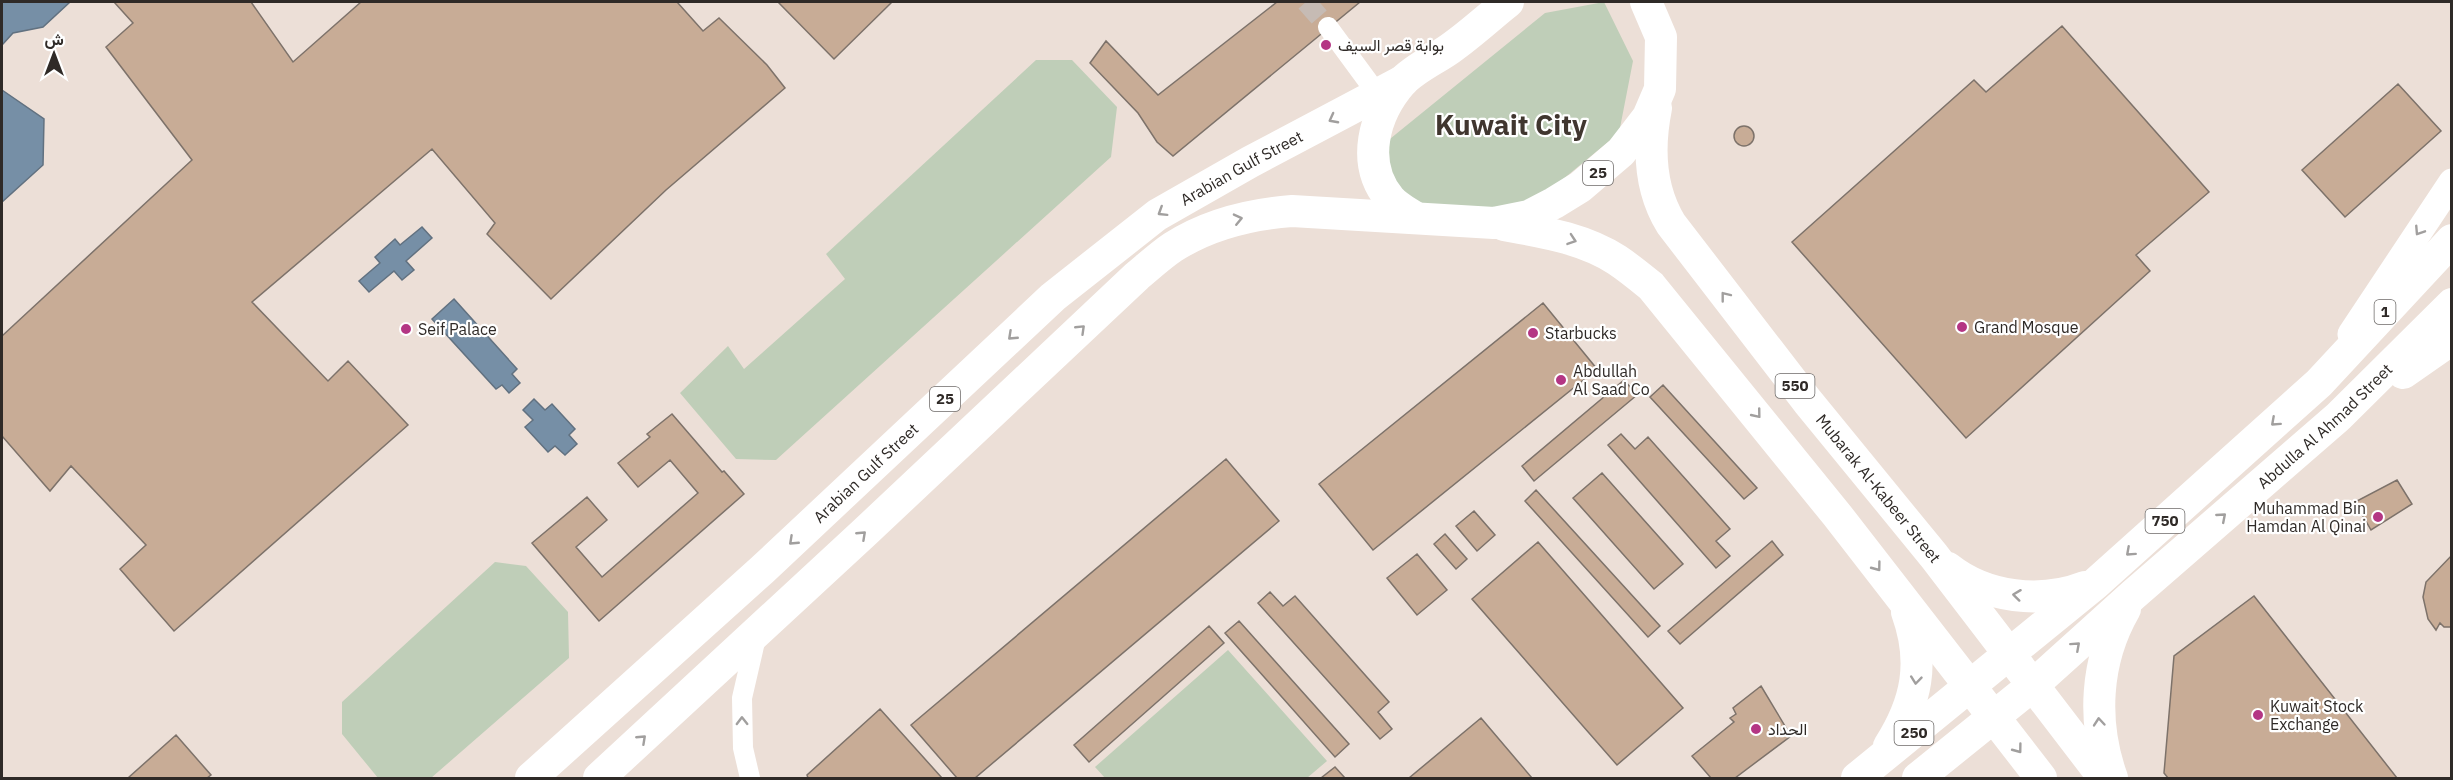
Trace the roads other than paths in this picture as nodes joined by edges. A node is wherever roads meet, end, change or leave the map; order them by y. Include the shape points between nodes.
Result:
1 (1508, 2) edge
2 (1646, 2) edge
3 (1664, 2) edge
4 (1328, 27) tunnel mouth
5 (1661, 38) junction
6 (1390, 88) junction
7 (1660, 89) junction
8 (2451, 182) edge
9 (1416, 218) junction
10 (1494, 223) junction
11 (2451, 240) edge
12 (2451, 304) edge
13 (2451, 339) edge
14 (1731, 383) junction
15 (2319, 383) junction
16 (1808, 402) junction
17 (2338, 417) junction
18 (1934, 556) junction
19 (2095, 584) junction
20 (2133, 595) junction
21 (1904, 602) junction
22 (757, 633) junction
23 (2008, 655) junction
24 (2032, 686) junction
25 (1971, 687) junction
26 (1994, 717) junction
27 (1861, 775) edge
28 (531, 778) edge
29 (599, 778) edge
30 (750, 778) edge
31 (1918, 778) edge
32 (2040, 778) edge
33 (2104, 778) edge
34 (2112, 778) edge

1 - 6 main road, 25 via 1452,48
2 - 5 main road, 25
3 - 5 main road, 25
4 - 6 street
5 - 7 main road, 25
6 - 9 main road, 25 via 1376,126 1374,158 1390,199
6 -> 28 main road, Arabian Gulf Street / 25 via 1157,215 1053,297 762,570
7 - 10 main road, 25 via 1636,135 1600,171 1529,216
16 -> 7 main road, Mubarak Al-Kabeer Street / 550 via 1663,211 1651,159 1651,134
8 -> 15 main road, Abdulla Al Ahmad Street / 750
9 - 10 main road, 25
22 -> 9 main road, 25 via 1137,276 1174,247 1227,222 1263,213 1303,211
10 -> 14 main road, 550 via 1556,235 1615,259 1651,286
11 - 15 main road, Abdulla Al Ahmad Street / 1
12 - 17 main road, Abdulla Al Ahmad Street
13 - 17 main road
14 - 16 main road via 1721,349 1735,338 1747,341
14 -> 21 main road, 550
15 -> 19 main road, Abdulla Al Ahmad Street / 750
16 - 18 main road, Mubarak Al-Kabeer Street / 550
20 -> 17 main road, Abdulla Al Ahmad Street / 750
19 -> 18 main road via 2047,597 2014,595 1975,584
18 - 23 main road, Mubarak Al-Kabeer Street / 550
19 - 23 main road, Abdulla Al Ahmad Street / 750
24 -> 20 main road, Abdulla Al Ahmad Street / 750
34 -> 20 main road via 2101,741 2099,693 2113,632
21 - 25 main road, 550
21 -> 27 main road via 1914,632 1914,694 1904,723 1887,750
29 -> 22 main road, 25
30 -> 22 street via 743,748 742,698
23 - 24 main road, Mubarak Al-Kabeer Street / 550
23 - 25 main road, 250
24 - 26 main road, 250
24 - 33 main road, Mubarak Al-Kabeer Street / 550
25 - 26 main road, 550
25 - 27 main road, 250
26 - 31 main road, 250
26 -> 32 main road, 550

